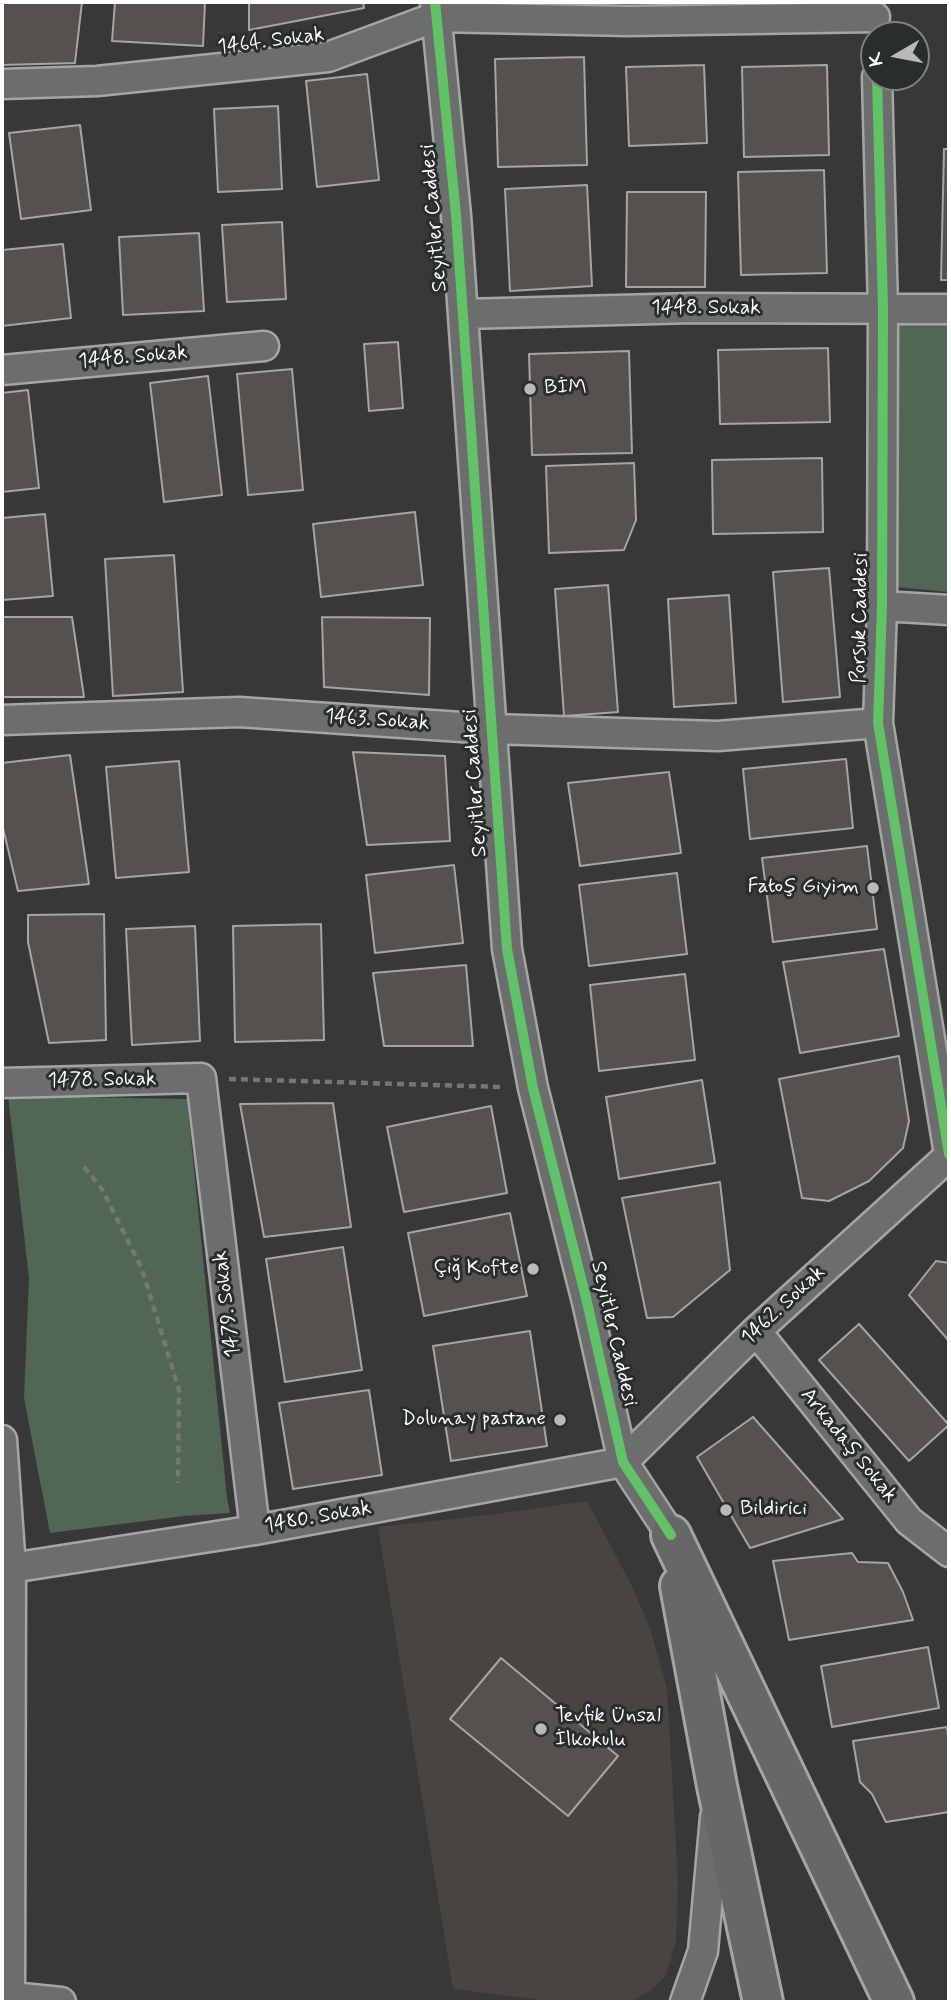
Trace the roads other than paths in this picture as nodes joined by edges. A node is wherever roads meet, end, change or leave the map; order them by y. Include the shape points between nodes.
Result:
1 (436, 10) edge
2 (608, 11) edge
3 (876, 18) edge
4 (2, 84) edge
5 (877, 91) edge
6 (883, 309) junction
7 (949, 309) edge
8 (463, 314) junction
9 (264, 346) dead end
10 (2, 370) edge
11 (882, 606) junction
12 (949, 610) edge
13 (2, 720) edge
14 (878, 723) junction
15 (491, 729) junction
16 (201, 1078) joint
17 (2, 1083) edge
18 (949, 1155) edge
19 (756, 1331) junction
20 (2, 1440) edge
21 (623, 1462) junction
22 (254, 1530) junction
23 (671, 1535) junction
24 (949, 1552) edge
25 (11, 1568) junction
26 (6, 1609) edge
27 (718, 1786) junction
28 (6, 1997) edge
29 (61, 2002) edge
30 (685, 2002) edge
31 (763, 2002) edge
32 (894, 2002) edge

1 - 2 street, 1464. Sokak
1 - 4 street, 1464. Sokak via 328,57 97,81
1 - 8 street, Seyitler Caddesi
2 - 3 street, 1464. Sokak
5 - 6 street, Porsuk Caddesi
6 - 7 street, 1448. Sokak
6 - 8 street, 1448. Sokak
6 - 11 street, Porsuk Caddesi
8 - 15 street, Seyitler Caddesi
9 - 10 street, 1448. Sokak
11 - 12 street
11 - 14 street, Porsuk Caddesi
13 - 15 street, 1463. Sokak via 239,712
14 - 15 street, 1463. Sokak via 718,736
14 - 18 street, Porsuk Caddesi
15 - 21 street, Seyitler Caddesi via 507,949 533,1088
16 - 17 street, 1478. Sokak
16 - 22 street, 1479. Sokak
18 - 19 street, 1462. Sokak
19 - 21 street, 1462. Sokak
19 - 24 street, Arkadaş Sokak via 909,1521
20 - 25 street
21 - 22 street, 1480. Sokak
21 - 23 street, Seyitler Caddesi
22 - 25 street, 1480. Sokak
23 - 27 main road
23 - 32 main road
25 - 26 street
26 - 28 street
27 - 30 street via 703,1951
27 - 31 main road
28 - 29 street

